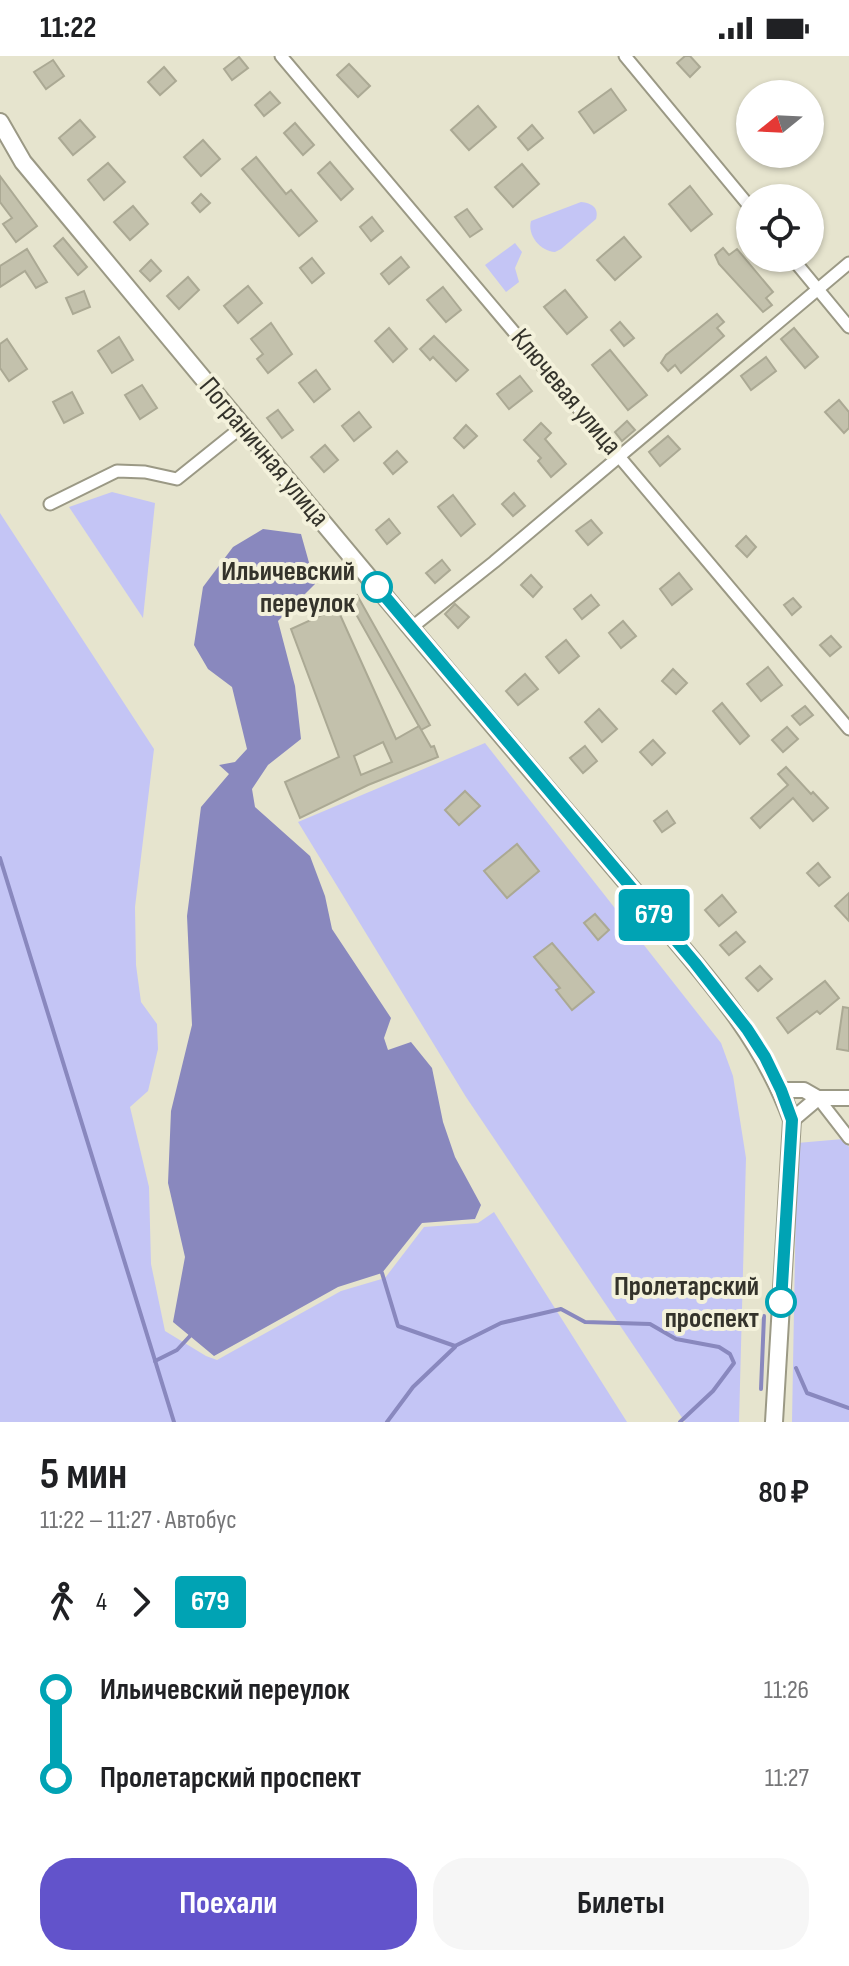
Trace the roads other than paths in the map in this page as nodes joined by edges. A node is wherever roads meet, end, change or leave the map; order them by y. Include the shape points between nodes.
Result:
1 (281, 56) edge
2 (625, 56) edge
3 (0, 122) edge
4 (736, 190) edge
5 (849, 263) edge
6 (803, 272) edge
7 (817, 289) junction
8 (849, 327) edge
9 (243, 426) junction
10 (620, 456) junction
11 (50, 504) dead end
12 (411, 628) junction
13 (849, 729) edge
14 (781, 1090) junction
15 (818, 1098) junction
16 (849, 1098) edge
17 (792, 1120) junction
18 (849, 1138) edge
19 (774, 1422) edge

1 - 10 street, Ключевая улица
2 - 4 street
3 - 9 main road, Пограничная улица via 23,162
5 - 7 street
6 - 7 street
7 - 8 street
7 - 10 street
9 - 11 street via 177,479 117,471
9 - 12 main road, Пограничная улица
10 - 12 street
10 - 13 street, Ключевая улица
12 - 14 main road, Пограничная улица via 704,974 747,1029
14 - 15 street via 804,1090
14 - 17 main road, Пограничная улица
15 - 16 street
15 - 17 street
15 - 18 street
17 - 19 main road

